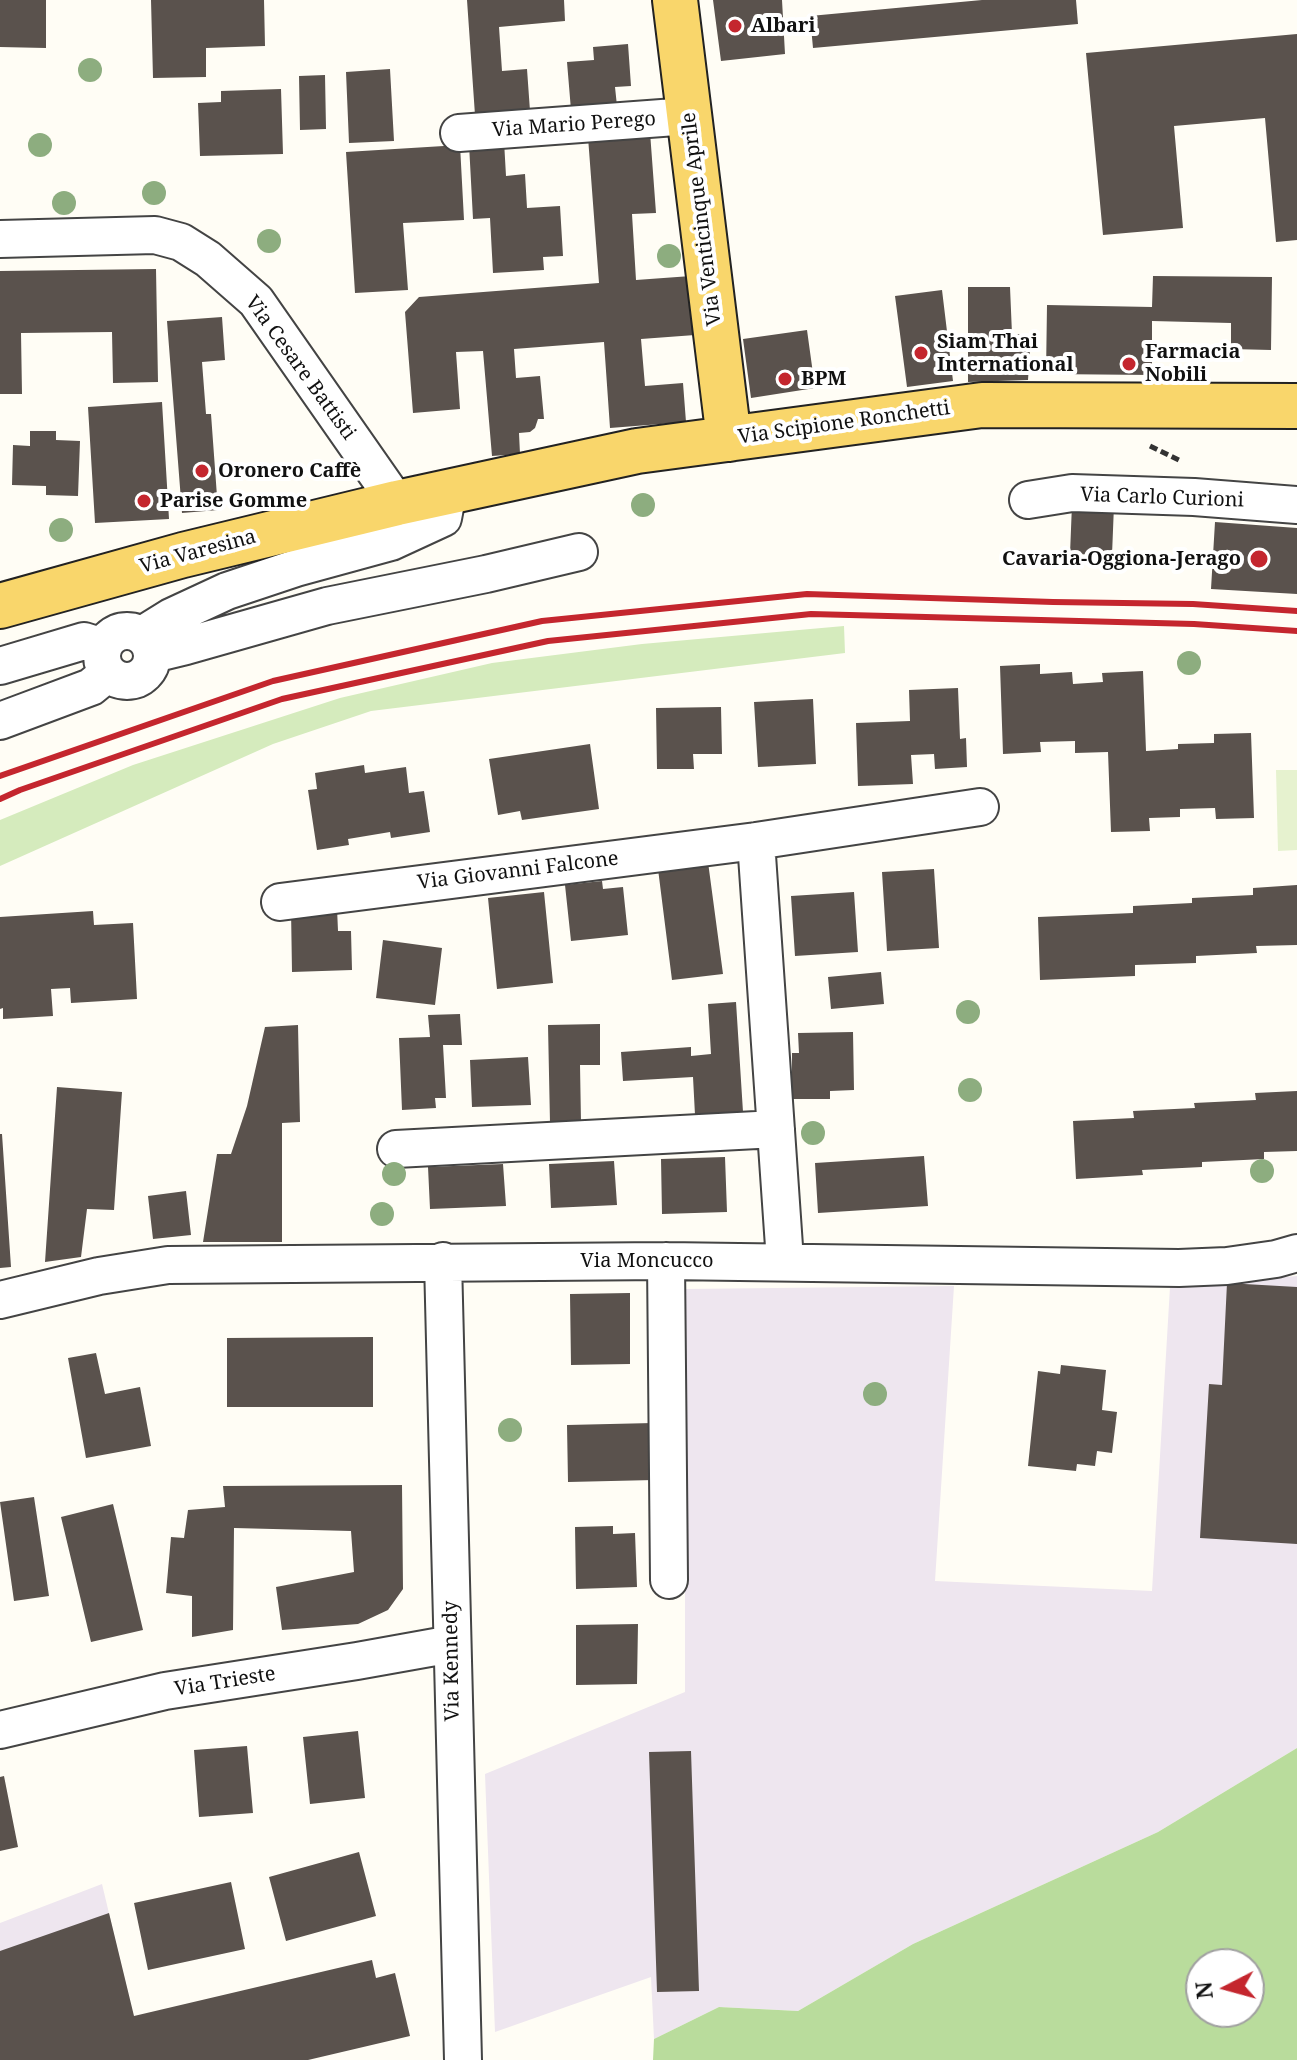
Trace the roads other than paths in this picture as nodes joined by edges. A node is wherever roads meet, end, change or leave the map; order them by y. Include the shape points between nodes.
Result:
1 (675, 0) edge
2 (689, 116) junction
3 (459, 133) dead end
4 (0, 239) edge
5 (1297, 406) edge
6 (729, 439) junction
7 (448, 492) junction
8 (1028, 500) dead end
9 (397, 503) junction
10 (1297, 505) edge
11 (579, 552) dead end
12 (0, 606) edge
13 (147, 644) junction
14 (105, 660) junction
15 (0, 666) edge
16 (0, 721) edge
17 (980, 807) dead end
18 (756, 841) junction
19 (280, 902) dead end
20 (776, 1129) junction
21 (396, 1149) dead end
22 (1297, 1253) edge
23 (443, 1261) junction
24 (666, 1261) junction
25 (785, 1261) junction
26 (0, 1300) edge
27 (669, 1580) dead end
28 (452, 1644) junction
29 (0, 1730) edge
30 (463, 2060) edge

1 - 2 main road, Via Venticinque Aprile
2 - 3 street, Via Mario Perego
2 - 6 main road, Via Venticinque Aprile
4 - 9 street, Via Cesare Battisti via 155,235 181,242 208,259 256,301
5 - 6 main road, Via Scipione Ronchetti via 982,405
6 - 7 main road, Via Scipione Ronchetti via 637,451
7 - 9 main road, Via Scipione Ronchetti
7 - 13 street via 443,518 391,542 227,591 171,617
8 - 10 street, Via Carlo Curioni via 1072,493
9 - 12 main road, Via Varesina
11 - 13 street via 327,606 186,646
13 - 14 street via 131,631 119,632 109,637
14 - 15 street via 84,641
14 - 16 street via 91,687
17 - 18 street, Via Giovanni Falcone
18 - 19 street, Via Giovanni Falcone
18 - 20 street
20 - 21 street
20 - 25 street
22 - 25 street, Via Moncucco via 1227,1266 1179,1268
23 - 24 street, Via Moncucco
23 - 26 street, Via Moncucco via 168,1265
23 - 28 street, Via Kennedy
24 - 25 street, Via Moncucco
24 - 27 street
28 - 29 street, Via Trieste via 165,1691
28 - 30 street, Via Kennedy

